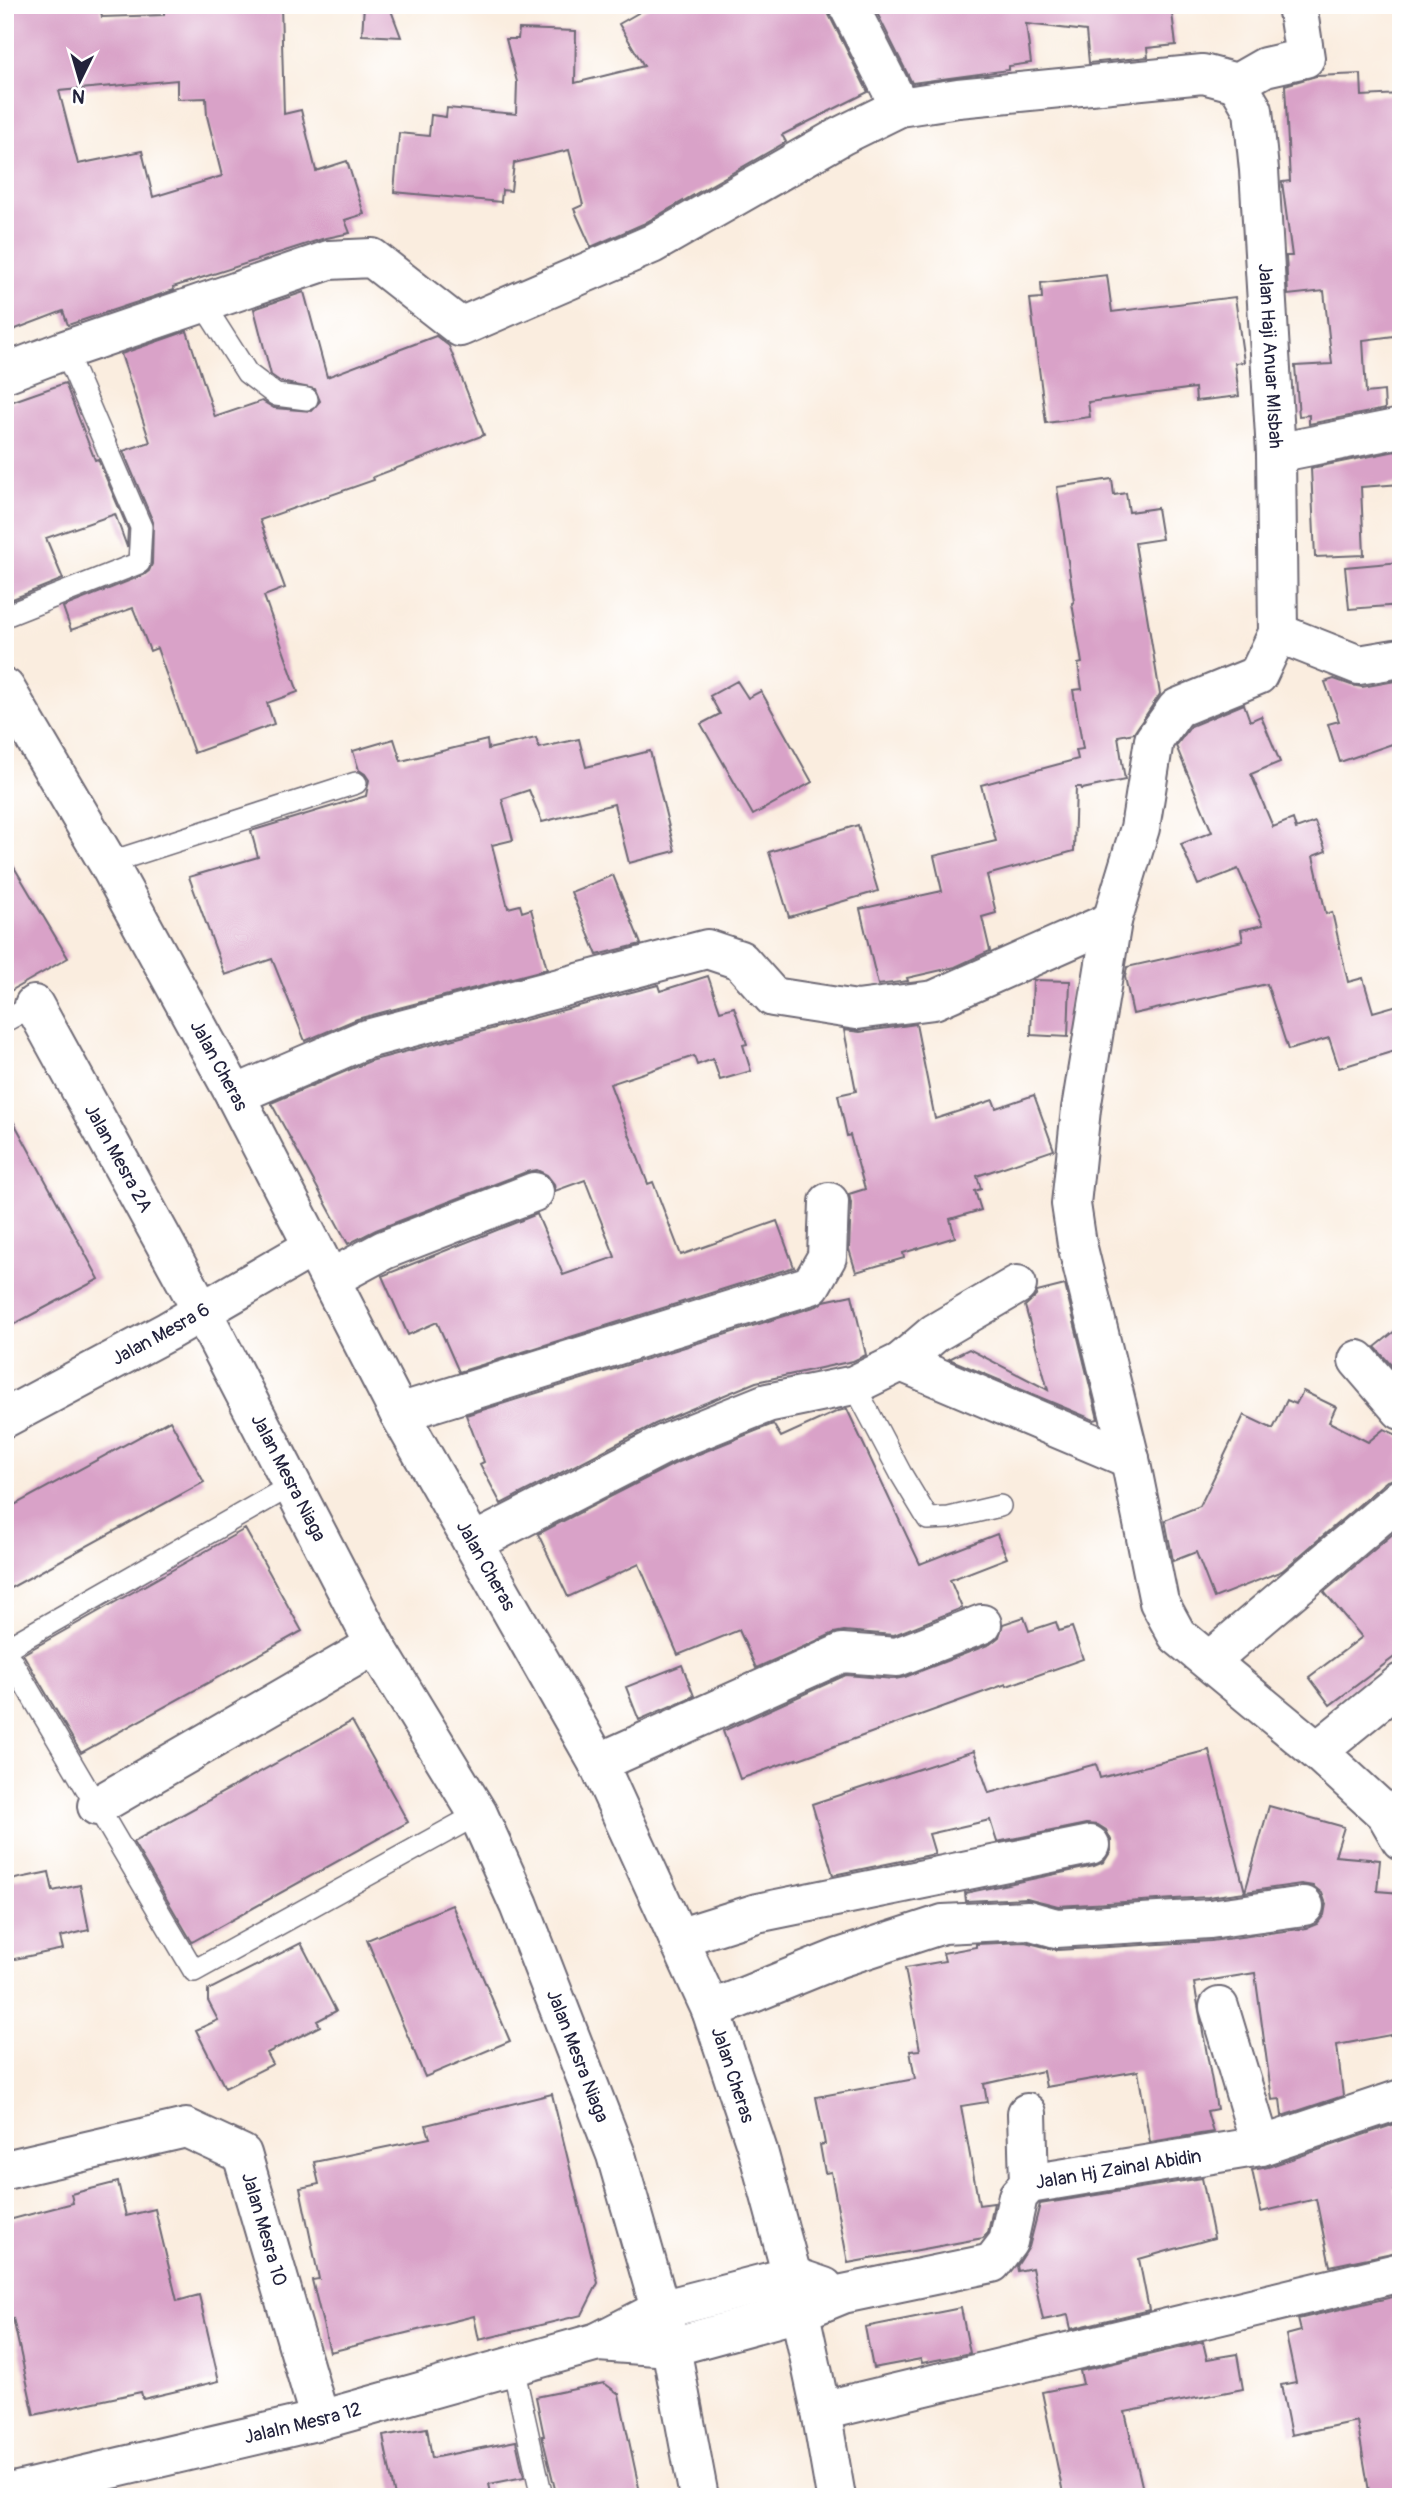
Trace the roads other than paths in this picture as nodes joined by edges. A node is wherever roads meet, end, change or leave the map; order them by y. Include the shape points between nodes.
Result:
1 (848, 5) edge
2 (1297, 5) edge
3 (1237, 83) junction
4 (901, 107) junction
5 (203, 304) junction
6 (65, 351) junction
7 (5, 373) edge
8 (307, 399) dead end
9 (1401, 428) edge
10 (1276, 453) junction
11 (5, 616) edge
12 (1278, 633) junction
13 (1401, 658) edge
14 (5, 688) edge
15 (356, 783) dead end
16 (108, 863) junction
17 (1112, 921) junction
18 (20, 1013) edge
19 (235, 1095) junction
20 (534, 1192) dead end
21 (829, 1202) dead end
22 (321, 1263) junction
23 (1017, 1285) dead end
24 (202, 1311) junction
25 (1358, 1360) dead end
26 (901, 1362) junction
27 (854, 1385) junction
28 (1401, 1410) edge
29 (399, 1413) junction
30 (5, 1418) edge
31 (1129, 1459) junction
32 (293, 1484) junction
33 (1401, 1498) edge
34 (1000, 1506) dead end
35 (472, 1544) junction
36 (982, 1624) dead end
37 (375, 1646) junction
38 (5, 1649) edge
39 (1209, 1661) junction
40 (1401, 1683) edge
41 (1317, 1751) junction
42 (598, 1763) junction
43 (97, 1806) junction
44 (478, 1814) junction
45 (1396, 1820) edge
46 (1090, 1845) dead end
47 (1304, 1906) dead end
48 (678, 1938) junction
49 (1219, 2007) dead end
50 (711, 2010) junction
51 (1401, 2099) edge
52 (1027, 2113) dead end
53 (1261, 2146) junction
54 (5, 2170) edge
55 (1029, 2184) junction
56 (1401, 2272) edge
57 (796, 2294) junction
58 (660, 2310) junction
59 (598, 2343) junction
60 (671, 2347) junction
61 (513, 2367) junction
62 (821, 2411) junction
63 (320, 2420) junction
64 (5, 2494) edge
65 (542, 2497) edge
66 (699, 2497) edge
67 (836, 2497) edge

1 - 4 street
2 - 3 street via 1305,58 1265,67
3 - 4 street via 1203,74
3 - 10 street, Jalan Haji Anuar MIsbah via 1253,110
4 - 5 street via 841,136 652,244 460,327 372,257 329,260
5 - 6 street
5 - 8 lane via 247,373 276,395
6 - 7 street
6 - 11 lane via 141,527 139,563
9 - 10 street
10 - 12 street, Jalan Haji Anuar MIsbah
12 - 13 street via 1359,665
12 - 17 street via 1258,675 1177,708 1154,740 1140,828
14 - 16 street, Jalan Cheras
15 - 16 lane
16 - 19 street, Jalan Cheras
17 - 19 street via 934,1000 857,1010 773,997 740,960 707,949 363,1040
17 - 31 street via 1081,1109 1071,1204
18 - 24 street, Jalan Mesra 2A
19 - 22 street, Jalan Cheras
20 - 22 street, Jalan Mesra 6 via 384,1250
21 - 29 street via 827,1257 811,1285
22 - 24 street, Jalan Mesra 6
22 - 29 street, Jalan Cheras
23 - 26 street via 935,1333
24 - 30 street, Jalan Mesra 6
24 - 32 street, Jalan Mesra Niaga
25 - 28 street
26 - 27 street
26 - 31 street
27 - 34 lane via 928,1519
27 - 35 street via 767,1404 665,1444
29 - 35 street, Jalan Cheras
31 - 39 street via 1158,1602 1177,1635
32 - 37 street, Jalan Mesra Niaga
32 - 38 lane
33 - 39 street
35 - 42 street, Jalan Cheras
36 - 42 street via 897,1657 842,1653
37 - 43 street
37 - 44 street, Jalan Mesra Niaga
38 - 43 lane
39 - 41 street
40 - 41 street
41 - 45 street
42 - 48 street, Jalan Cheras
43 - 44 lane via 194,1971
44 - 58 street, Jalan Mesra Niaga via 519,1905 616,2155
46 - 48 street via 757,1913
47 - 50 street via 1210,1919 1056,1928 1028,1920 943,1924 839,1958
48 - 50 street, Jalan Cheras
49 - 53 street
50 - 57 street, Jalan Cheras via 758,2151
51 - 53 street, Jalan Hj Zainal Abidin
52 - 55 street
53 - 55 street, Jalan Hj Zainal Abidin
54 - 63 street, Jalan Mesra 10 via 186,2128 242,2154
55 - 57 street, Jalan Hj Zainal Abidin via 1018,2196 1008,2242 992,2263 843,2294
56 - 62 street
57 - 58 street
57 - 60 street
57 - 62 street, Jalan Cheras
58 - 59 street
58 - 60 street, Jalan Mesra Niaga
59 - 60 street
59 - 61 street, Jalaln Mesra 12
60 - 66 street, Jalan Mesra Niaga
61 - 63 street, Jalaln Mesra 12
61 - 65 lane
62 - 67 street, Jalan Cheras
63 - 64 street, Jalaln Mesra 12

